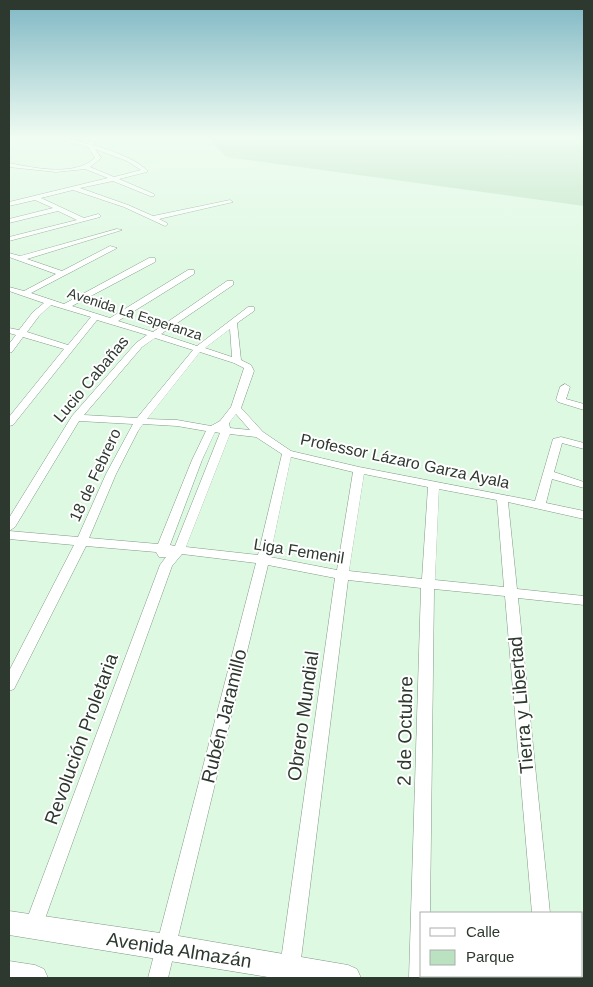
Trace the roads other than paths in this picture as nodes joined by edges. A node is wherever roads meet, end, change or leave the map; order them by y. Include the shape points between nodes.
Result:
1 (93, 183) edge
2 (125, 183) edge
3 (73, 188) junction
4 (88, 193) junction
5 (152, 195) dead end
6 (34, 197) junction
7 (230, 202) dead end
8 (9, 204) edge
9 (106, 208) dead end
10 (57, 209) junction
11 (98, 216) dead end
12 (154, 218) junction
13 (9, 220) edge
14 (84, 220) junction
15 (165, 224) dead end
16 (119, 230) dead end
17 (9, 239) edge
18 (113, 248) dead end
19 (9, 255) edge
20 (19, 260) junction
21 (152, 260) dead end
22 (191, 272) dead end
23 (64, 274) junction
24 (230, 283) dead end
25 (9, 289) edge
26 (24, 294) junction
27 (50, 301) junction
28 (66, 306) junction
29 (251, 309) dead end
30 (96, 316) junction
31 (110, 321) junction
32 (233, 322) junction
33 (9, 330) edge
34 (22, 334) junction
35 (152, 334) junction
36 (70, 348) junction
37 (198, 349) junction
38 (9, 350) edge
39 (236, 361) junction
40 (249, 371) joint
41 (565, 387) dead end
42 (584, 407) edge
43 (236, 408) junction
44 (76, 418) junction
45 (140, 421) junction
46 (9, 423) edge
47 (225, 427) junction
48 (212, 429) junction
49 (259, 434) junction
50 (584, 446) edge
51 (287, 453) junction
52 (359, 470) junction
53 (548, 474) junction
54 (584, 484) edge
55 (434, 485) junction
56 (502, 497) junction
57 (540, 504) junction
58 (584, 515) edge
59 (9, 527) edge
60 (9, 535) edge
61 (82, 541) junction
62 (162, 549) junction
63 (179, 550) junction
64 (263, 560) junction
65 (166, 565) junction
66 (342, 575) junction
67 (428, 582) junction
68 (511, 591) junction
69 (584, 600) edge
70 (9, 685) edge
71 (420, 912) edge
72 (541, 912) edge
73 (21, 925) edge
74 (420, 934) edge
75 (166, 947) junction
76 (290, 968) junction
77 (9, 974) edge
78 (35, 978) edge
79 (158, 978) edge
80 (348, 978) edge
81 (419, 978) edge

1 - 3 street
2 - 5 street
3 - 4 street
3 - 6 street
4 - 9 street via 90,200
4 - 12 street
6 - 8 street
6 - 10 street
7 - 12 street
10 - 13 street
10 - 14 street
11 - 14 street
12 - 15 street
14 - 17 street
16 - 20 street
18 - 23 street
19 - 20 street
20 - 23 street
21 - 28 street
22 - 31 street
23 - 26 street
24 - 35 street, Lucio Cabañas
25 - 26 street, Avenida La Esperanza
26 - 27 street, Avenida La Esperanza
27 - 28 street, Avenida La Esperanza
27 - 34 street
28 - 30 street, Avenida La Esperanza
29 - 32 street, 18 de Febrero
30 - 31 street, Avenida La Esperanza
30 - 36 street
31 - 35 street, Avenida La Esperanza
32 - 37 street, 18 de Febrero
32 - 39 street
33 - 34 street
34 - 36 street
34 - 38 street
35 - 37 street, Avenida La Esperanza
35 - 44 street, Lucio Cabañas
36 - 46 street
37 - 39 street, Avenida La Esperanza
37 - 45 street, 18 de Febrero
39 - 40 street, Avenida La Esperanza
40 - 43 street, Revolución Proletaria
41 - 42 street via 561,400
43 - 47 street, Revolución Proletaria
43 - 49 street, Professor Lázaro Garza Ayala
44 - 45 street
44 - 59 street, Lucio Cabañas
45 - 48 street
45 - 61 street, 18 de Febrero via 124,445
47 - 48 street
47 - 49 street
47 - 63 street, Revolución Proletaria
48 - 62 street
49 - 51 street, Professor Lázaro Garza Ayala
50 - 53 street via 557,441
51 - 52 street, Professor Lázaro Garza Ayala
51 - 64 street, Rubén Jaramillo
52 - 55 street, Professor Lázaro Garza Ayala
52 - 66 street, Obrero Mundial
53 - 54 street
53 - 57 street
55 - 56 street, Professor Lázaro Garza Ayala
55 - 67 street, 2 de Octubre
56 - 57 street, Professor Lázaro Garza Ayala
56 - 68 street, Tierra y Libertad
57 - 58 street, Professor Lázaro Garza Ayala
60 - 61 street, Liga Femenil
61 - 62 street, Liga Femenil
61 - 70 street, 18 de Febrero
62 - 63 street, Liga Femenil
62 - 65 street
63 - 64 street, Liga Femenil
63 - 65 street, Revolución Proletaria
64 - 66 street, Liga Femenil
64 - 75 street, Rubén Jaramillo
65 - 73 street, Revolución Proletaria
66 - 67 street, Liga Femenil
66 - 76 street, Obrero Mundial
67 - 68 street, Liga Femenil
67 - 71 street, 2 de Octubre
68 - 69 street, Liga Femenil
68 - 72 street, Tierra y Libertad
73 - 75 main road, Avenida Almazán
74 - 81 street, 2 de Octubre
75 - 76 main road, Avenida Almazán
75 - 79 street, Rubén Jaramillo
76 - 80 main road, Avenida Almazán
77 - 78 main road

